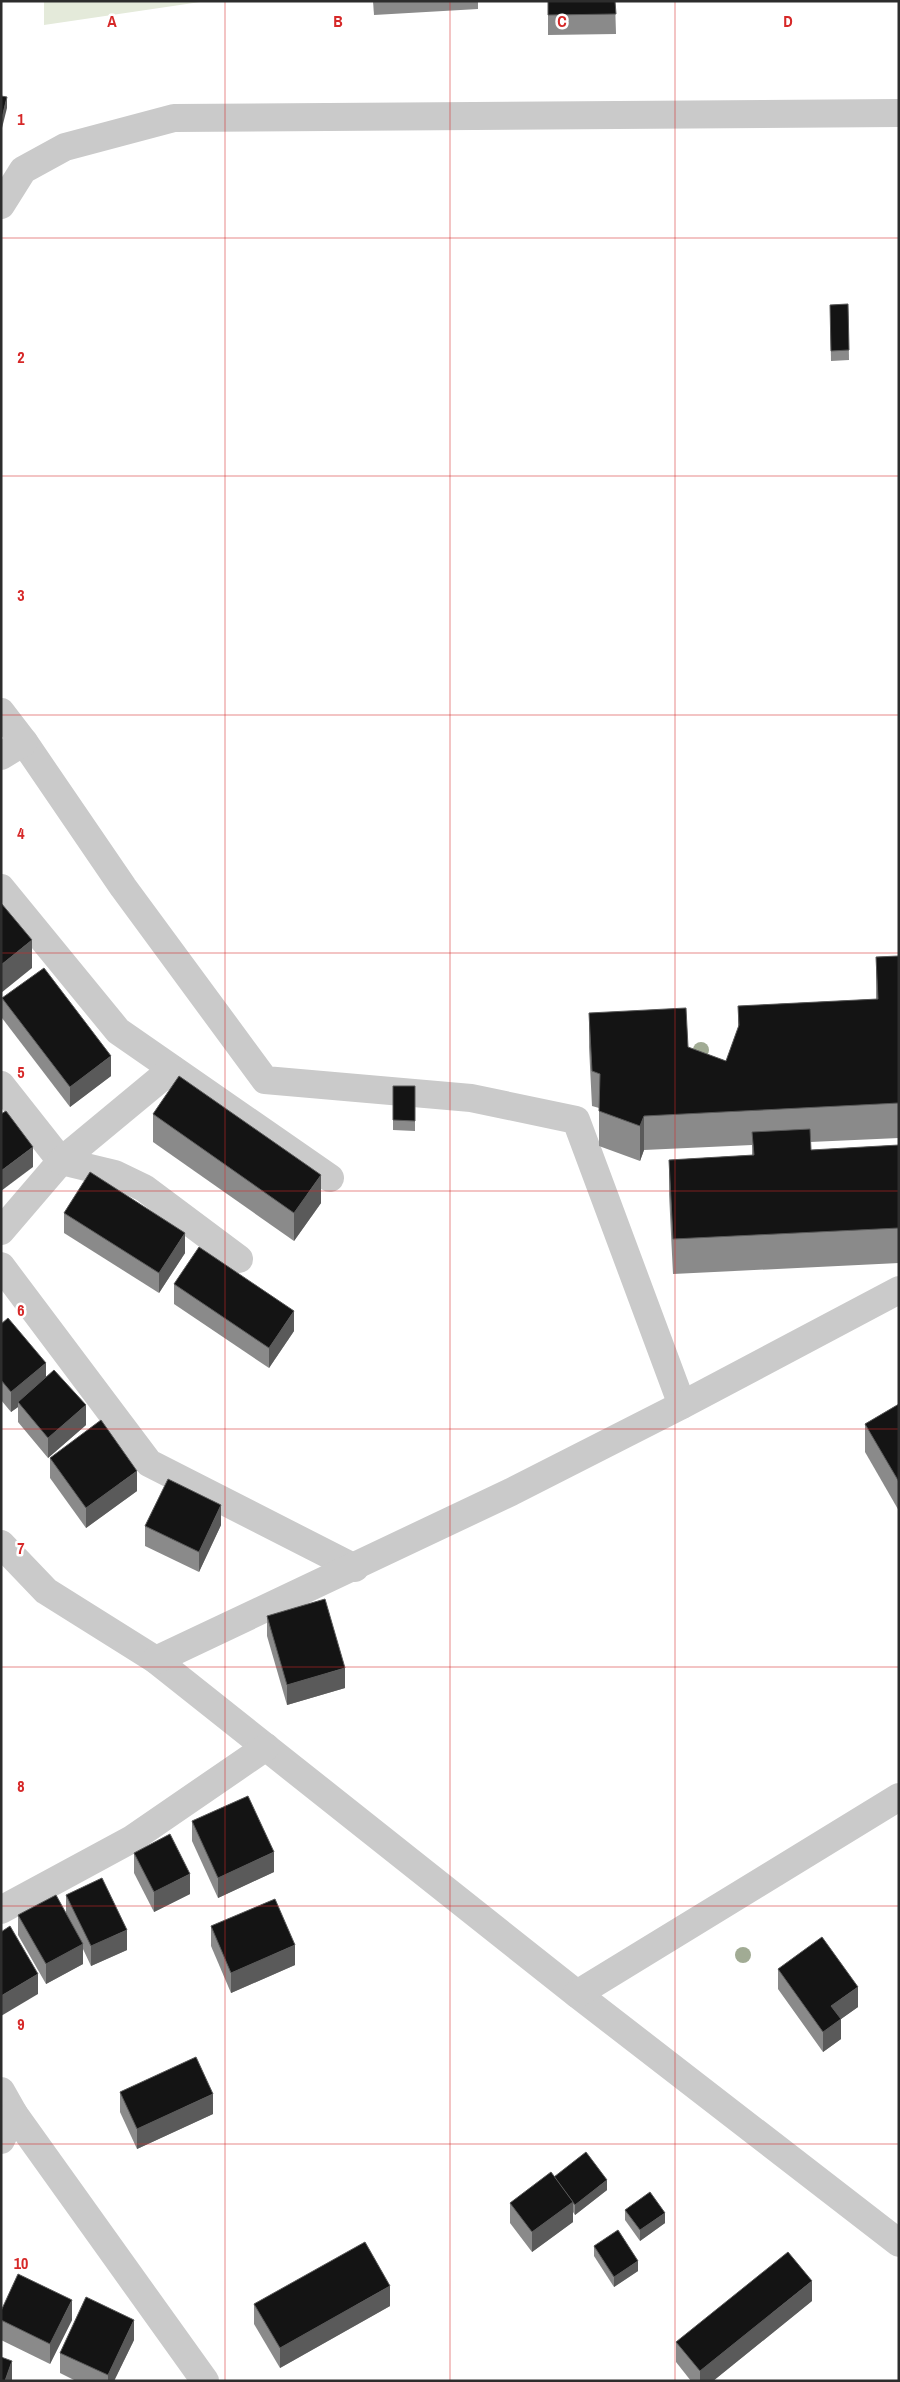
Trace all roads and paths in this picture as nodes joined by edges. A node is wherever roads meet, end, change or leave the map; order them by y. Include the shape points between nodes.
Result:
1 (899, 113) edge
2 (12, 166) edge
3 (1, 205) edge
4 (1, 712) edge
5 (24, 742) junction
6 (1, 756) edge
7 (1, 888) edge
8 (172, 1069) junction
9 (1, 1085) edge
10 (60, 1161) junction
11 (330, 1178) dead end
12 (1, 1232) edge
13 (238, 1259) dead end
14 (1, 1266) edge
15 (899, 1290) edge
16 (682, 1406) junction
17 (1, 1544) edge
18 (354, 1568) junction
19 (156, 1660) junction
20 (266, 1747) junction
21 (899, 1797) edge
22 (1, 1910) edge
23 (577, 1994) junction
24 (8, 2103) edge
25 (1, 2140) edge
26 (899, 2243) edge
27 (205, 2381) edge

1 - 2 street via 174,118 65,147
2 - 3 street
4 - 5 street
5 - 6 street
5 - 16 street via 123,887 264,1080 471,1098 576,1120
7 - 8 street via 118,1031
8 - 10 street
8 - 11 street
9 - 10 street
10 - 12 street
10 - 13 street via 115,1174 144,1188
14 - 18 street via 148,1464
15 - 16 street
16 - 18 street
17 - 19 street via 46,1591
18 - 19 street
19 - 20 street
20 - 22 street via 132,1839
20 - 23 street
21 - 23 street
23 - 26 street
24 - 25 street
24 - 27 street

